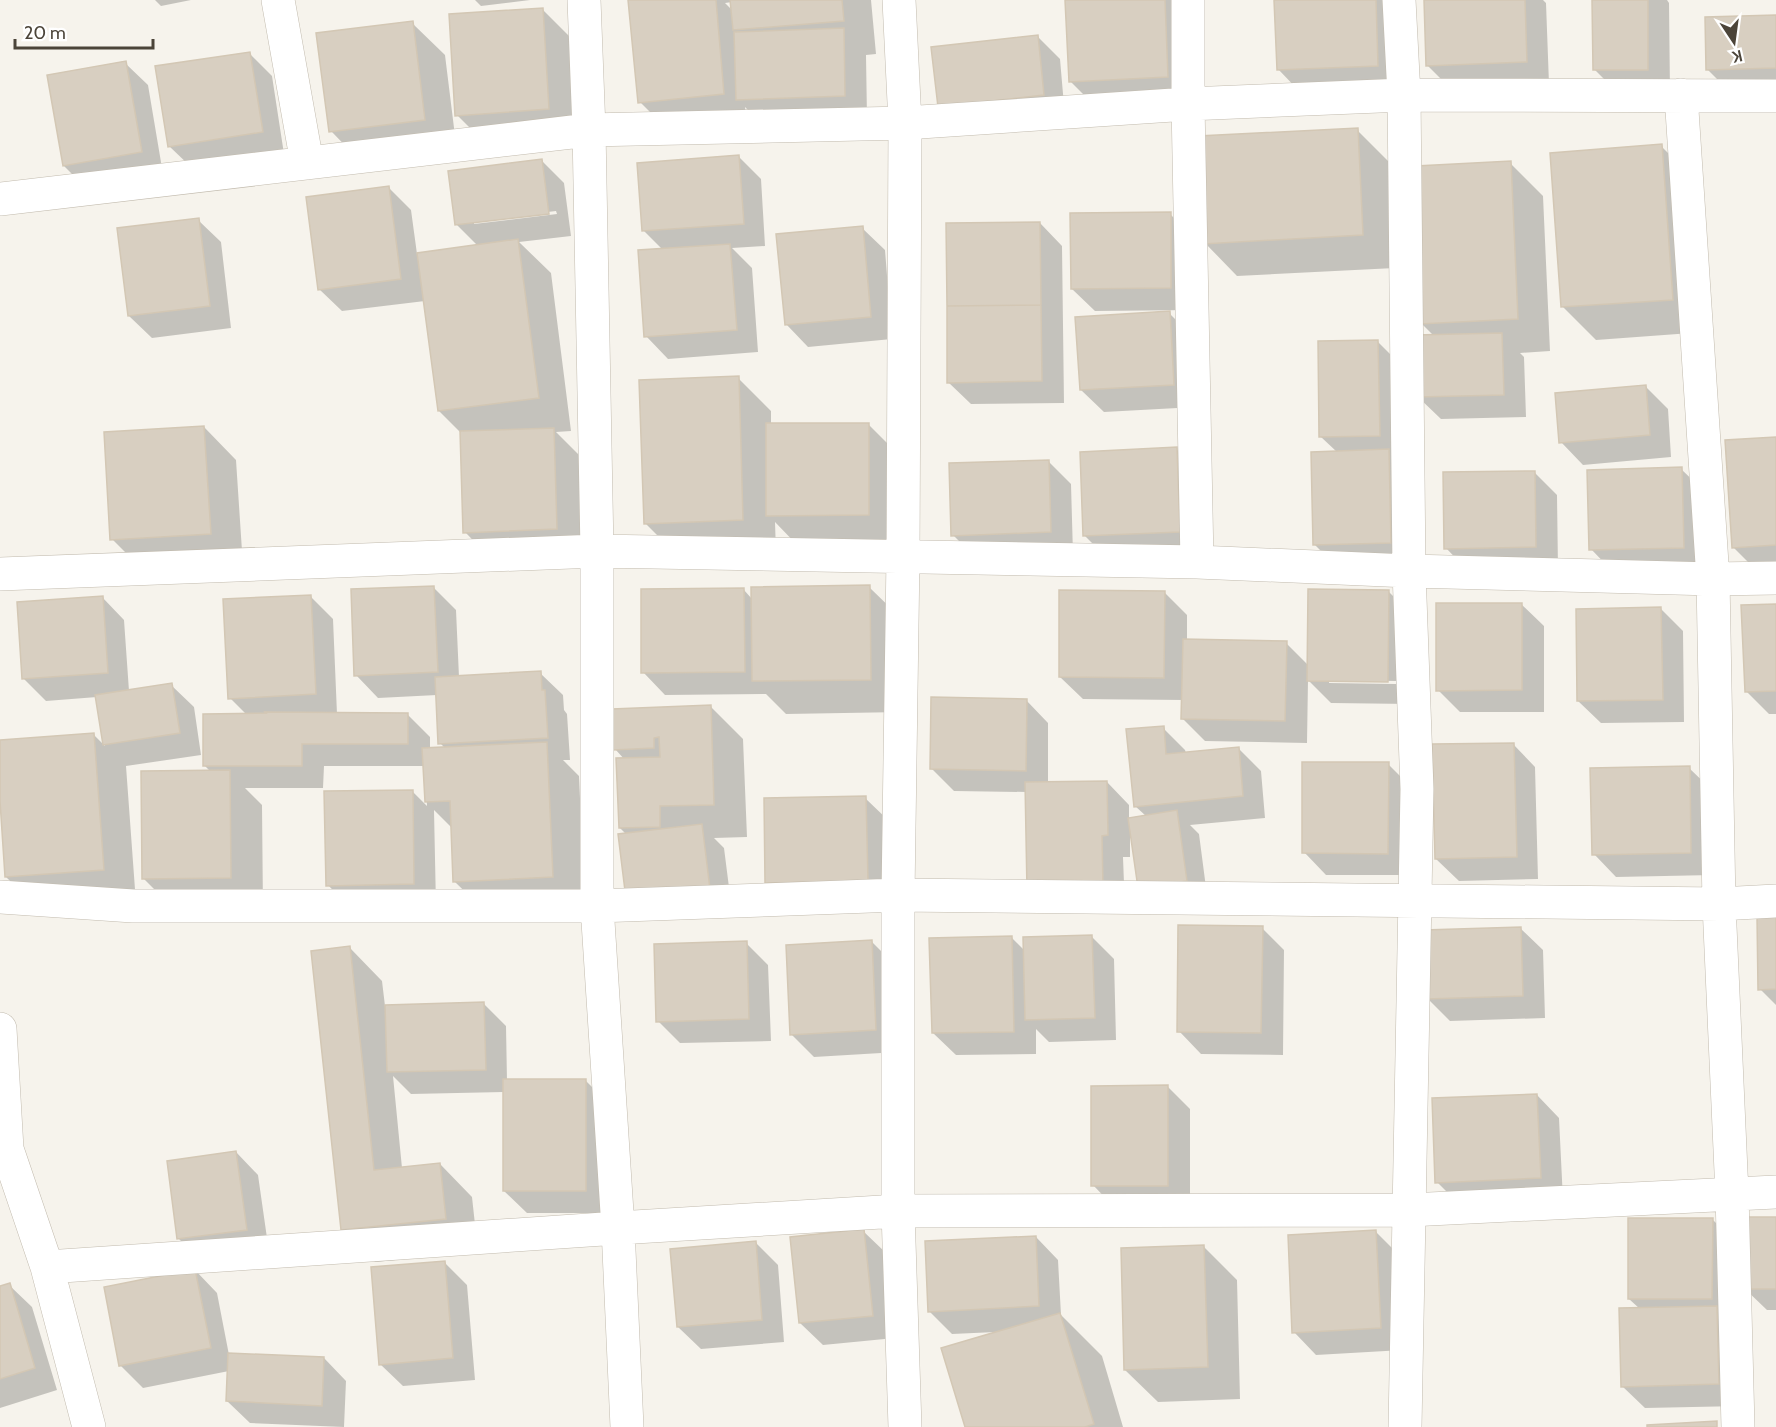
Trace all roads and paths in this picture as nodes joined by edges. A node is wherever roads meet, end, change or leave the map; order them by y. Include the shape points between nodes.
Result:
1 (278, 0) edge
2 (584, 0) edge
3 (899, 0) edge
4 (1188, 0) edge
5 (1399, 0) edge
6 (1404, 95) junction
7 (1681, 95) junction
8 (1776, 96) edge
9 (1188, 104) junction
10 (905, 123) junction
11 (589, 130) junction
12 (307, 163) junction
13 (0, 199) edge
14 (597, 551) junction
15 (903, 557) junction
16 (1197, 562) junction
17 (1409, 571) junction
18 (0, 574) edge
19 (1776, 578) edge
20 (1713, 579) junction
21 (898, 895) junction
22 (0, 897) edge
23 (1414, 901) junction
24 (1776, 901) edge
25 (1719, 904) junction
26 (597, 906) junction
27 (0, 1029) edge
28 (1776, 1192) edge
29 (1732, 1194) junction
30 (1408, 1210) junction
31 (898, 1211) junction
32 (618, 1228) junction
33 (47, 1268) junction
34 (89, 1427) edge
35 (627, 1427) edge
36 (905, 1427) edge
37 (1405, 1427) edge
38 (1738, 1427) edge

1 - 12 street
2 - 11 street
3 - 10 street
4 - 9 street
5 - 6 street
6 - 7 street
6 - 9 street
6 - 17 street
7 - 8 street
7 - 20 street
9 - 10 street
9 - 16 street
10 - 11 street
10 - 15 street
11 - 12 street
11 - 14 street
12 - 13 street
14 - 15 street
14 - 18 street
14 - 26 street
15 - 16 street
15 - 21 street
16 - 17 street
17 - 20 street
17 - 23 street via 1417,789
19 - 20 street
20 - 25 street
21 - 23 street
21 - 26 street
21 - 31 street
22 - 26 street via 134,906
23 - 25 street
23 - 30 street
24 - 25 street
25 - 29 street
26 - 32 street
27 - 33 street via 7,1149
28 - 29 street
29 - 30 street
29 - 38 street
30 - 31 street
30 - 37 street
31 - 32 street
31 - 36 street
32 - 33 street
32 - 35 street
33 - 34 street

